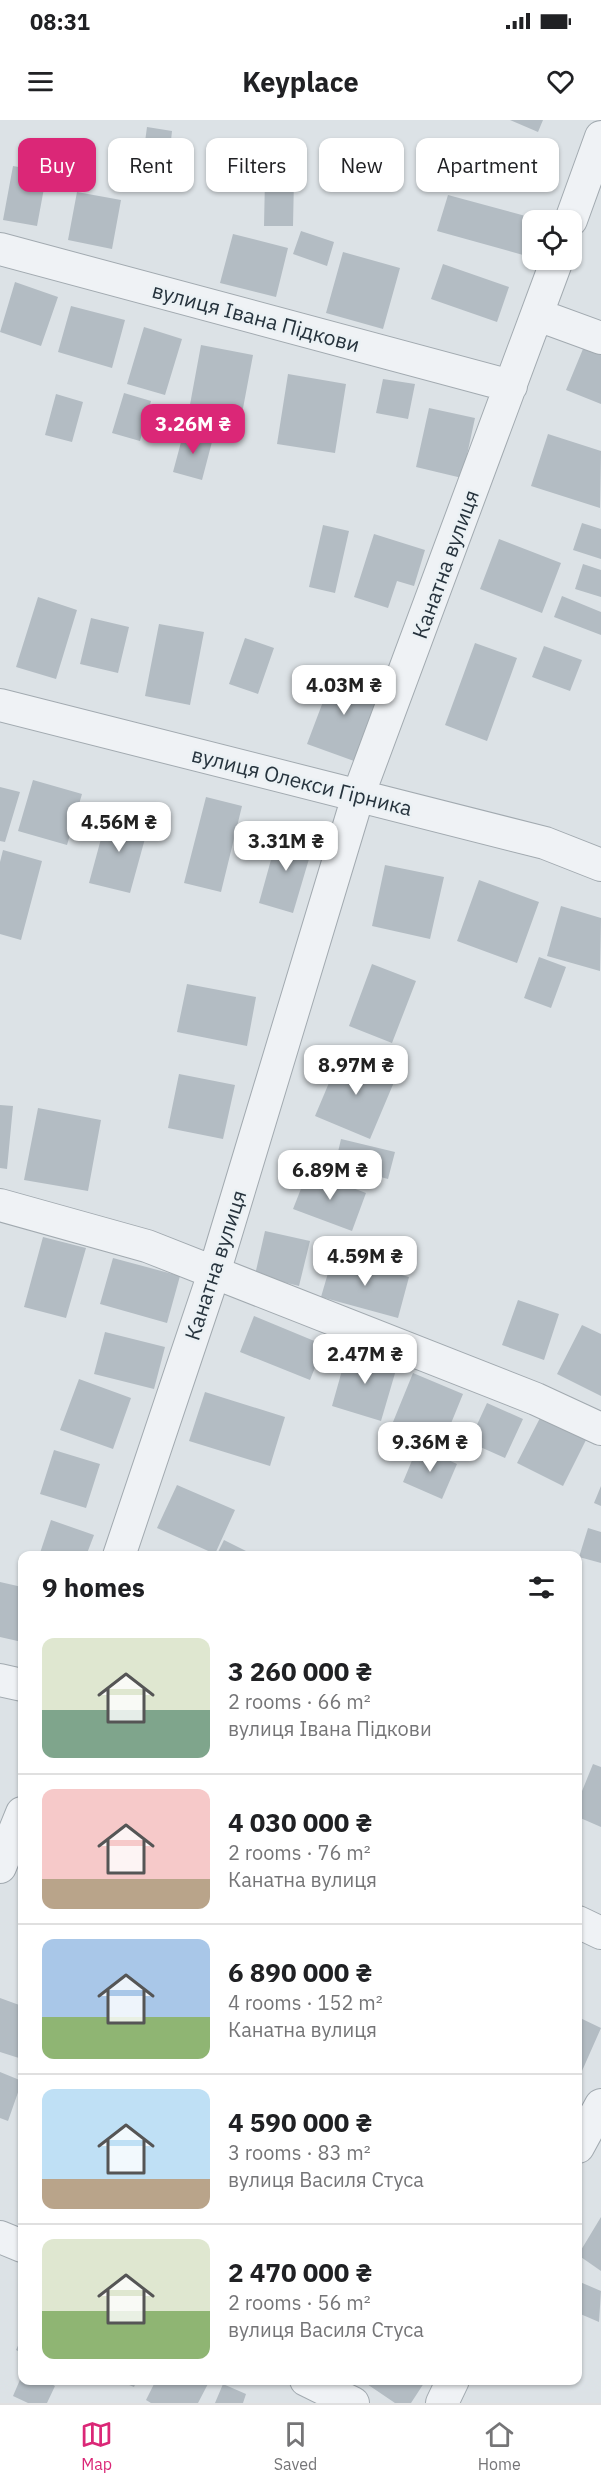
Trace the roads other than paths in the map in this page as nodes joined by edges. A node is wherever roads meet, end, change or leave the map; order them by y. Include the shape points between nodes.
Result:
1 (601, 137) edge
2 (575, 210) edge
3 (0, 249) edge
4 (554, 270) edge
5 (538, 315) junction
6 (601, 338) edge
7 (511, 386) junction
8 (0, 705) edge
9 (358, 796) junction
10 (601, 865) edge
11 (0, 1205) edge
12 (214, 1273) junction
13 (601, 1430) edge
14 (120, 1551) edge
15 (0, 1680) edge
16 (18, 1684) edge
17 (18, 1823) edge
18 (0, 1867) edge
19 (582, 1924) edge
20 (601, 1933) edge
21 (601, 2105) edge
22 (582, 2139) edge
23 (0, 2237) edge
24 (18, 2244) edge
25 (316, 2385) edge
26 (451, 2385) edge
27 (353, 2403) edge
28 (442, 2403) edge

1 - 2 street
3 - 7 street, вулиця Івана Підкови
4 - 5 street, Канатна вулиця
5 - 6 street
5 - 7 street, Канатна вулиця
7 - 9 street, Канатна вулиця
8 - 9 street, вулиця Олекси Гірника
9 - 10 street, вулиця Олекси Гірника via 545,843
9 - 12 street, Канатна вулиця
11 - 12 street via 147,1246
12 - 13 street via 536,1399
12 - 14 street, Канатна вулиця
15 - 16 street
17 - 18 street
19 - 20 street
21 - 22 street
23 - 24 street
25 - 27 street
26 - 28 street

